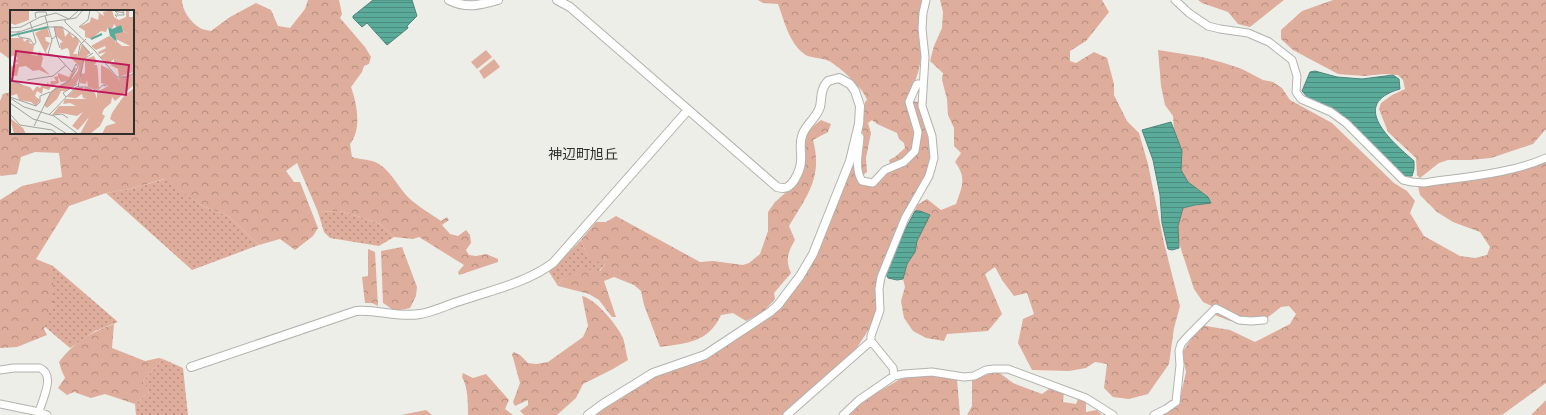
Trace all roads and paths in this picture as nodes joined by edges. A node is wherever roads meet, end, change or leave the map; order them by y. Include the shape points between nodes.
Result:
1 (449, 0) edge
2 (498, 0) edge
3 (558, 0) edge
4 (926, 0) edge
5 (1175, 0) edge
6 (922, 84) junction
7 (688, 110) junction
8 (856, 135) junction
9 (1546, 158) edge
10 (1264, 320) dead end
11 (870, 341) junction
12 (191, 367) dead end
13 (0, 370) edge
14 (894, 376) junction
15 (0, 404) edge
16 (39, 412) junction
17 (47, 415) edge
18 (588, 415) edge
19 (787, 415) edge
20 (843, 415) edge
21 (1113, 415) edge
22 (1154, 415) edge

1 - 2 street via 468,6
3 - 7 street via 570,7
4 - 6 street via 922,29
5 - 9 street via 1208,26 1248,33 1269,42 1292,60 1297,76 1296,92 1301,99 1331,112 1346,123 1403,180 1431,182 1514,169
6 - 8 street via 918,84 909,102 918,132 915,151 904,162 885,170 873,183 862,181 859,176 860,137
6 - 11 street via 922,106 932,136 934,158 929,176 905,218 881,277 880,310
7 - 8 street via 777,187 782,188 789,186 794,179 801,161 802,135 816,117 822,89 828,81 839,78 850,84 855,91 860,106
7 - 12 street via 558,258 539,273 420,314 398,316 369,310 356,311
8 - 18 street via 850,161 813,254 778,305 705,355 653,372
10 - 22 street via 1239,320 1216,308 1181,344 1176,402
11 - 14 street via 893,368
11 - 19 street
13 - 16 street via 44,370 48,381
14 - 20 street via 871,391
14 - 21 street via 932,372 964,377 974,376 986,370 1008,369 1086,398
15 - 16 street
16 - 17 street

